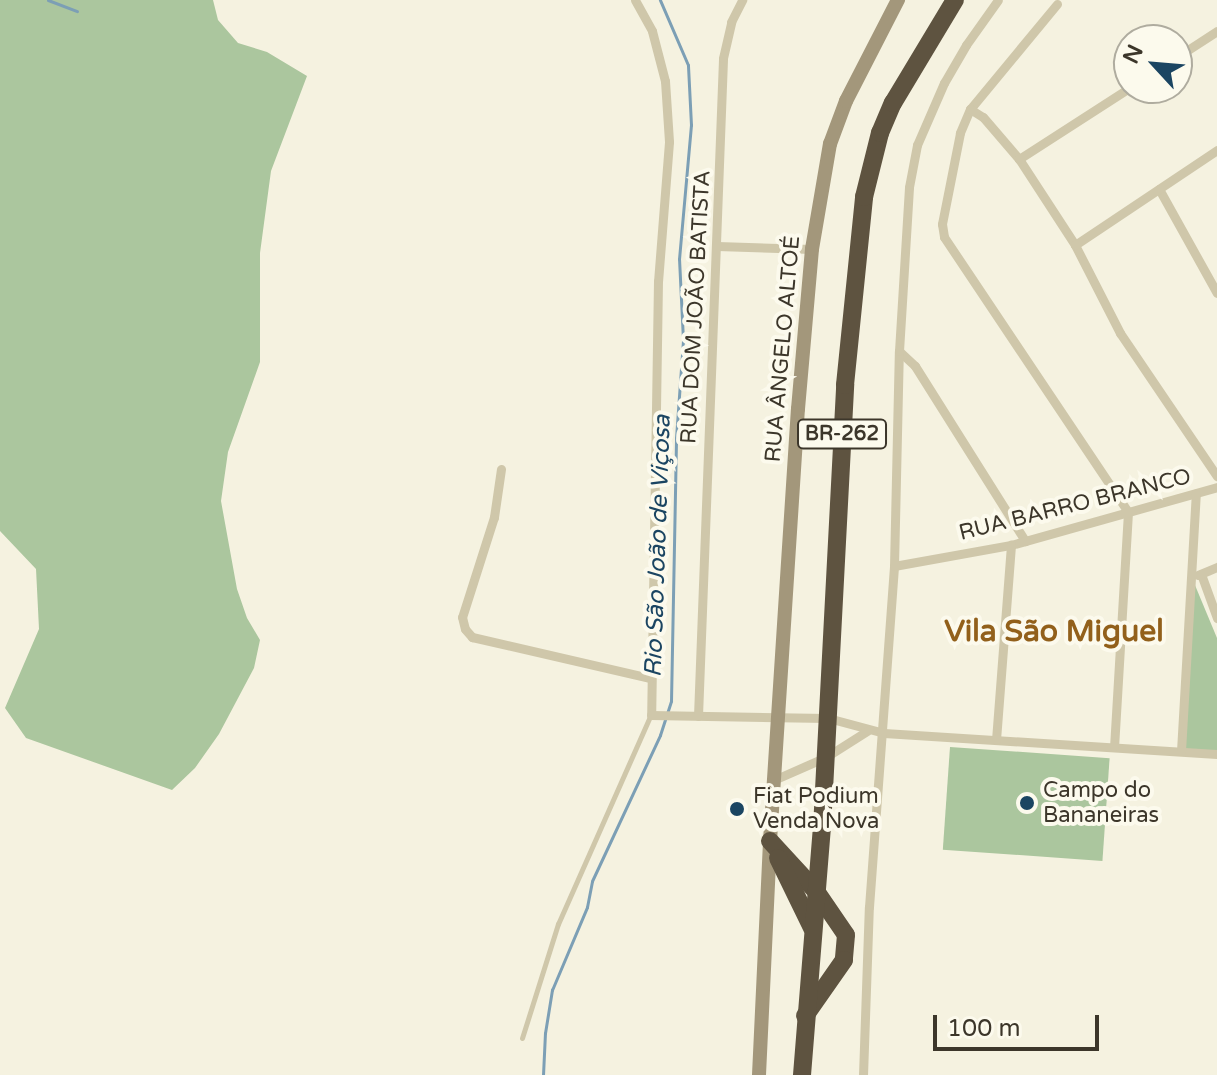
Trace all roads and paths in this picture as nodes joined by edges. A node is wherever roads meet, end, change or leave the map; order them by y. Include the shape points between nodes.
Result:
1 (635, 0) edge
2 (742, 0) edge
3 (898, 0) edge
4 (955, 0) edge
5 (998, 0) edge
6 (1057, 4) dead end
7 (1217, 31) edge
8 (1193, 47) edge
9 (1113, 98) edge
10 (970, 109) junction
11 (1217, 150) edge
12 (1019, 159) junction
13 (1159, 189) junction
14 (1075, 245) junction
15 (717, 246) junction
16 (812, 249) junction
17 (1217, 267) edge
18 (1206, 274) junction
19 (1217, 293) edge
20 (899, 351) junction
21 (501, 469) dead end
22 (1217, 476) edge
23 (1217, 487) edge
24 (1196, 493) junction
25 (1128, 512) junction
26 (1025, 541) junction
27 (1011, 545) junction
28 (894, 566) junction
29 (1217, 567) edge
30 (1201, 574) junction
31 (1190, 578) junction
32 (1217, 618) edge
33 (650, 678) junction
34 (653, 715) junction
35 (694, 716) junction
36 (828, 718) junction
37 (780, 719) junction
38 (867, 731) junction
39 (884, 733) junction
40 (996, 740) junction
41 (1114, 747) junction
42 (1181, 751) junction
43 (1217, 754) edge
44 (826, 757) junction
45 (776, 779) junction
46 (770, 841) junction
47 (816, 891) junction
48 (812, 928) junction
49 (805, 1016) junction
50 (522, 1038) dead end
51 (759, 1075) edge
52 (802, 1075) edge
53 (863, 1075) edge

1 - 33 street via 652,31 665,81 669,142 658,281
2 - 15 street, RUA DOM JOÃO BATISTA via 723,58
3 - 16 street, RUA ÂNGELO ALTOÉ via 830,144
4 - 36 highway, BR-262 via 893,103 864,197 844,400
5 - 20 street via 966,45 917,145 909,187
6 - 10 street
7 - 8 street
9 - 12 street
10 - 12 street
10 - 25 street via 960,133 944,237
11 - 13 street
12 - 14 street
13 - 14 street
13 - 18 street
14 - 22 street via 1108,315
15 - 16 street
15 - 35 street, RUA DOM JOÃO BATISTA
16 - 37 street, RUA ÂNGELO ALTOÉ
17 - 18 street
18 - 19 street
20 - 26 street via 915,366
20 - 28 street
21 - 33 street via 494,517 462,617 465,629 472,637
23 - 24 street, RUA BARRO BRANCO
24 - 25 street, RUA BARRO BRANCO
24 - 31 street
25 - 26 street, RUA BARRO BRANCO
25 - 41 street
26 - 27 street, RUA BARRO BRANCO
27 - 28 street, RUA BARRO BRANCO
27 - 40 street
28 - 39 street
29 - 30 street
30 - 31 street
30 - 32 street
31 - 42 street
33 - 34 street
34 - 35 street
34 - 50 lane via 558,924
35 - 37 street
36 - 37 street
36 - 38 street
36 - 44 highway, BR-262
37 - 45 street, RUA ÂNGELO ALTOÉ
38 - 39 street
38 - 44 street
39 - 40 street
39 - 53 street via 869,907
40 - 41 street
41 - 42 street
42 - 43 street
44 - 45 street
44 - 47 highway, BR-262
45 - 46 street, RUA ÂNGELO ALTOÉ
46 - 47 highway
46 - 48 highway
46 - 51 street, RUA ÂNGELO ALTOÉ
47 - 48 highway, BR-262
47 - 49 highway via 842,926 848,945 844,960
48 - 49 highway, BR-262
49 - 52 highway, BR-262

